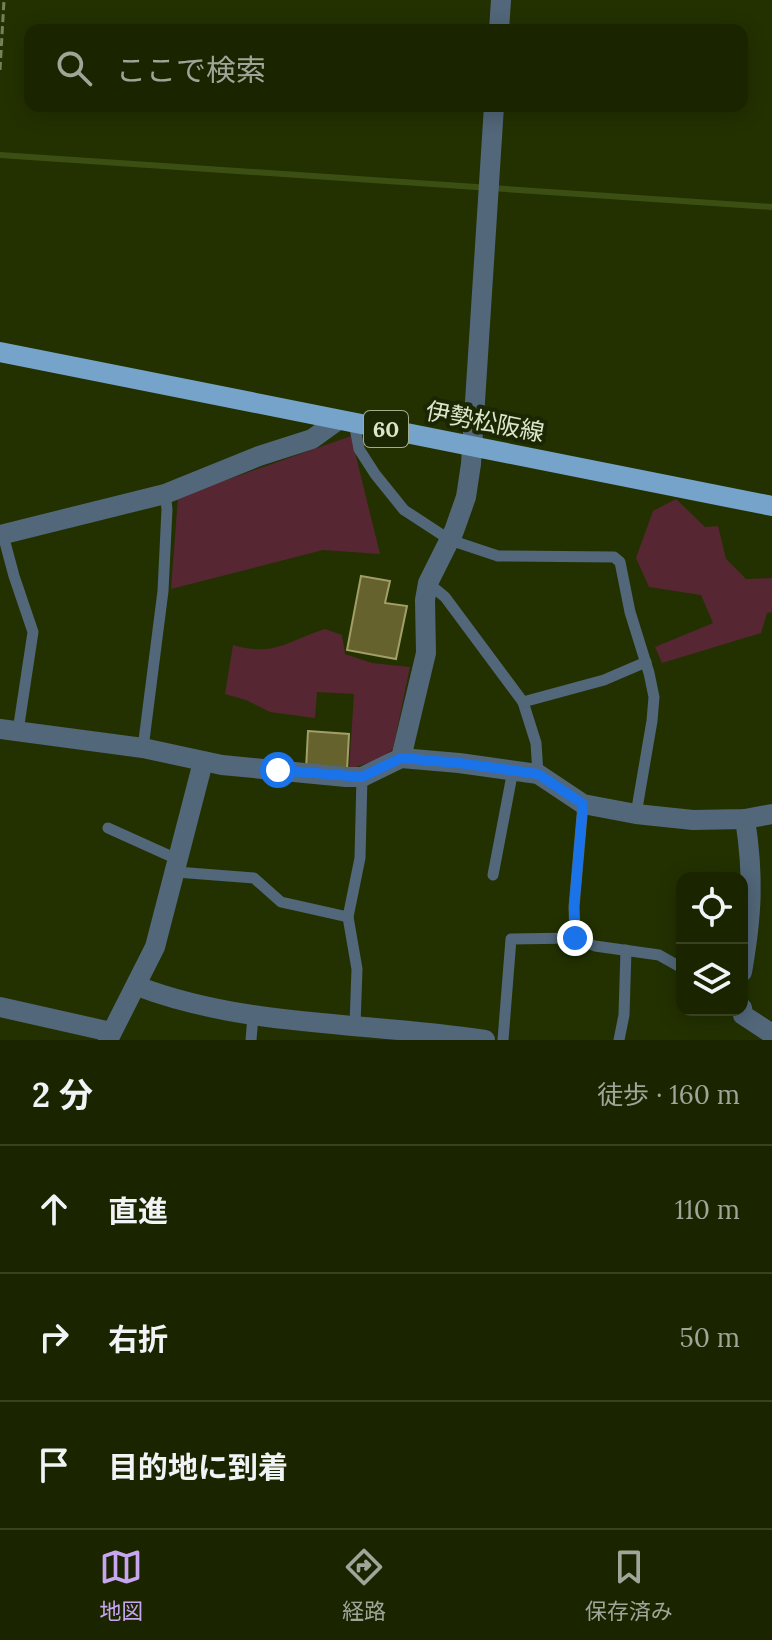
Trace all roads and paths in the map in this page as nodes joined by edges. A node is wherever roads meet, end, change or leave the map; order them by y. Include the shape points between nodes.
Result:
1 (4, 0) edge
2 (501, 0) edge
3 (499, 24) edge
4 (0, 70) edge
5 (494, 112) edge
6 (0, 352) edge
7 (345, 422) junction
8 (471, 445) junction
9 (165, 494) junction
10 (772, 506) edge
11 (2, 535) edge
12 (450, 540) junction
13 (428, 583) junction
14 (646, 662) junction
15 (523, 702) junction
16 (9, 730) edge
17 (143, 748) junction
18 (401, 758) junction
19 (203, 762) junction
20 (513, 770) junction
21 (538, 774) junction
22 (362, 777) junction
23 (583, 804) junction
24 (636, 814) junction
25 (772, 814) edge
26 (745, 819) junction
27 (108, 828) dead end
28 (177, 866) junction
29 (493, 875) dead end
30 (348, 917) junction
31 (575, 938) junction
32 (746, 944) edge
33 (626, 950) junction
34 (676, 965) edge
35 (137, 986) junction
36 (0, 1007) edge
37 (253, 1016) junction
38 (745, 1016) edge
39 (349, 1029) edge
40 (772, 1034) edge
41 (109, 1036) edge
42 (251, 1040) edge
43 (485, 1040) edge
44 (503, 1040) edge
45 (619, 1040) edge

1 - 4 path
2 - 3 street
5 - 8 street
6 - 7 main road, 伊勢松阪線 / 60
7 - 8 main road, 伊勢松阪線 / 60
7 - 9 street
7 - 12 lane via 375,474 404,510
8 - 10 main road, 伊勢松阪線 / 60
8 - 12 street via 466,497
9 - 11 street
9 - 17 lane via 163,591
11 - 16 lane via 33,632
12 - 13 street
12 - 14 lane via 498,556 614,557 620,562
13 - 15 lane via 445,597
13 - 18 street via 426,653
14 - 15 lane via 604,680
14 - 24 lane via 654,697
15 - 21 lane via 536,743
16 - 17 street
17 - 19 street
18 - 20 street
18 - 22 street
19 - 22 street
19 - 28 street
20 - 21 street
20 - 29 lane
21 - 23 street
22 - 30 lane via 360,858
23 - 24 street
23 - 31 lane
24 - 26 street
25 - 26 street
26 - 32 street via 752,908
27 - 28 lane
28 - 30 lane via 254,878 281,902
28 - 35 street via 155,947
30 - 39 lane via 357,969
31 - 33 lane
31 - 44 lane via 511,939
33 - 34 lane via 659,955
33 - 45 lane
35 - 37 street
35 - 41 street
36 - 41 street
37 - 39 street
37 - 42 lane
38 - 40 street
39 - 43 street via 423,1030

